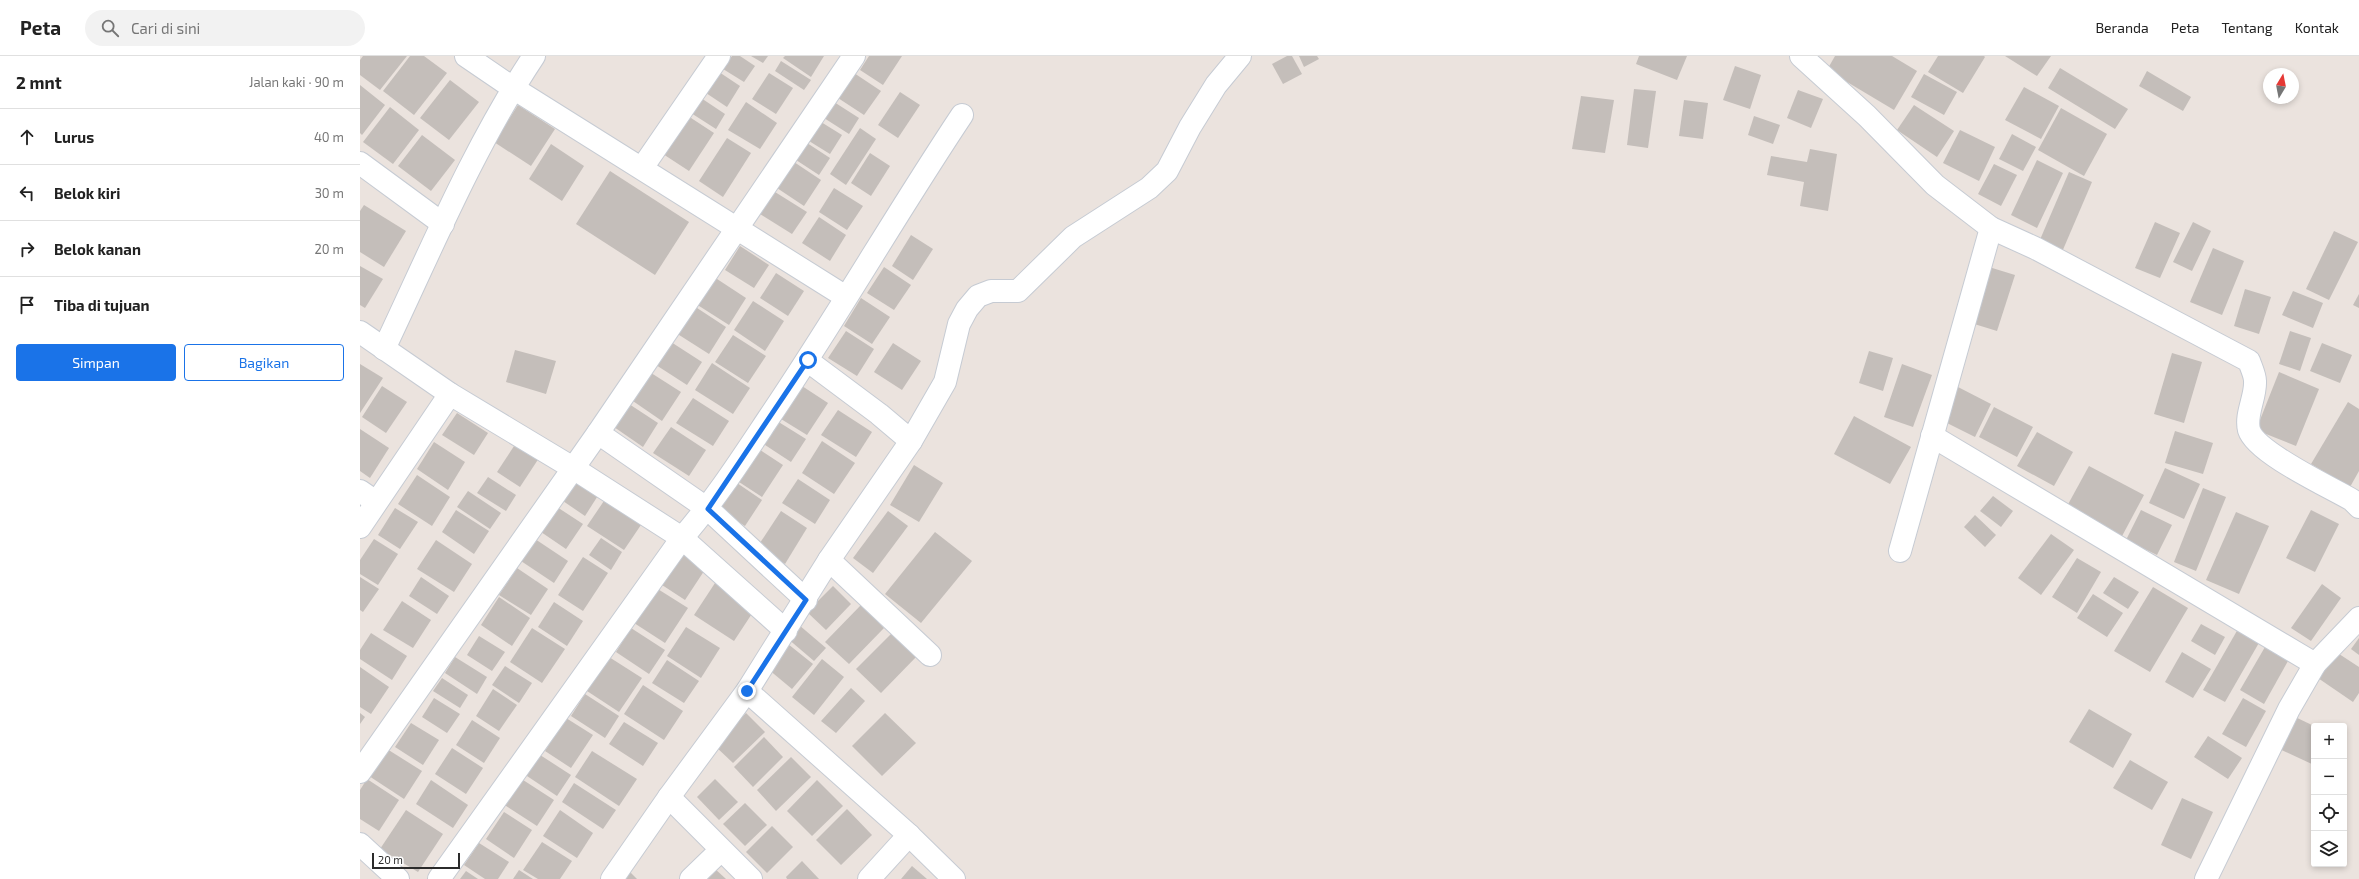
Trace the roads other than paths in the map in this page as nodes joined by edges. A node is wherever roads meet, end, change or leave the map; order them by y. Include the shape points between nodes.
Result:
1 (466, 56) edge
2 (534, 56) edge
3 (719, 56) edge
4 (854, 56) edge
5 (1240, 56) edge
6 (1801, 56) edge
7 (513, 88) junction
8 (962, 115) dead end
9 (360, 163) edge
10 (642, 168) junction
11 (443, 224) junction
12 (1991, 228) junction
13 (736, 230) junction
14 (846, 297) junction
15 (360, 332) edge
16 (384, 349) junction
17 (808, 360) junction
18 (450, 394) junction
19 (598, 433) junction
20 (1932, 436) junction
21 (911, 441) junction
22 (573, 468) junction
23 (368, 496) edge
24 (2359, 507) edge
25 (708, 509) junction
26 (360, 527) edge
27 (682, 538) junction
28 (1900, 551) dead end
29 (829, 560) junction
30 (806, 600) junction
31 (2359, 618) edge
32 (786, 631) junction
33 (930, 655) dead end
34 (2315, 664) junction
35 (747, 691) junction
36 (360, 772) edge
37 (669, 797) junction
38 (909, 835) junction
39 (360, 844) edge
40 (721, 850) junction
41 (398, 879) edge
42 (439, 879) edge
43 (612, 879) edge
44 (692, 879) edge
45 (751, 879) edge
46 (869, 879) edge
47 (954, 879) edge
48 (2206, 879) edge

1 - 7 street
2 - 7 street
3 - 10 street
4 - 13 street
5 - 21 street via 1216,85 1167,171 1150,188 1073,237 1018,290 991,291 978,296 959,324 945,382
6 - 12 street via 1867,116 1935,185
7 - 10 street
7 - 11 street
8 - 14 street
9 - 11 street
10 - 13 street
11 - 16 street
12 - 20 street
12 - 24 street via 2042,252 2249,361 2255,382 2250,404 2249,429 2255,441 2270,454 2352,500
13 - 14 street
13 - 19 street
14 - 17 street
15 - 16 street
16 - 18 street
17 - 21 street
17 - 25 street
18 - 22 street
18 - 23 street
19 - 22 street
19 - 25 street
20 - 28 street
20 - 34 street
21 - 29 street
22 - 27 street
22 - 36 street
23 - 26 street
25 - 27 street
25 - 30 street
27 - 32 street
27 - 42 street
29 - 30 street
29 - 33 street
30 - 32 street
31 - 34 street
32 - 35 street
34 - 48 street via 2289,709
35 - 37 street
35 - 38 street
37 - 40 street
37 - 43 street
38 - 46 street
38 - 47 street
39 - 41 street
40 - 44 street
40 - 45 street

